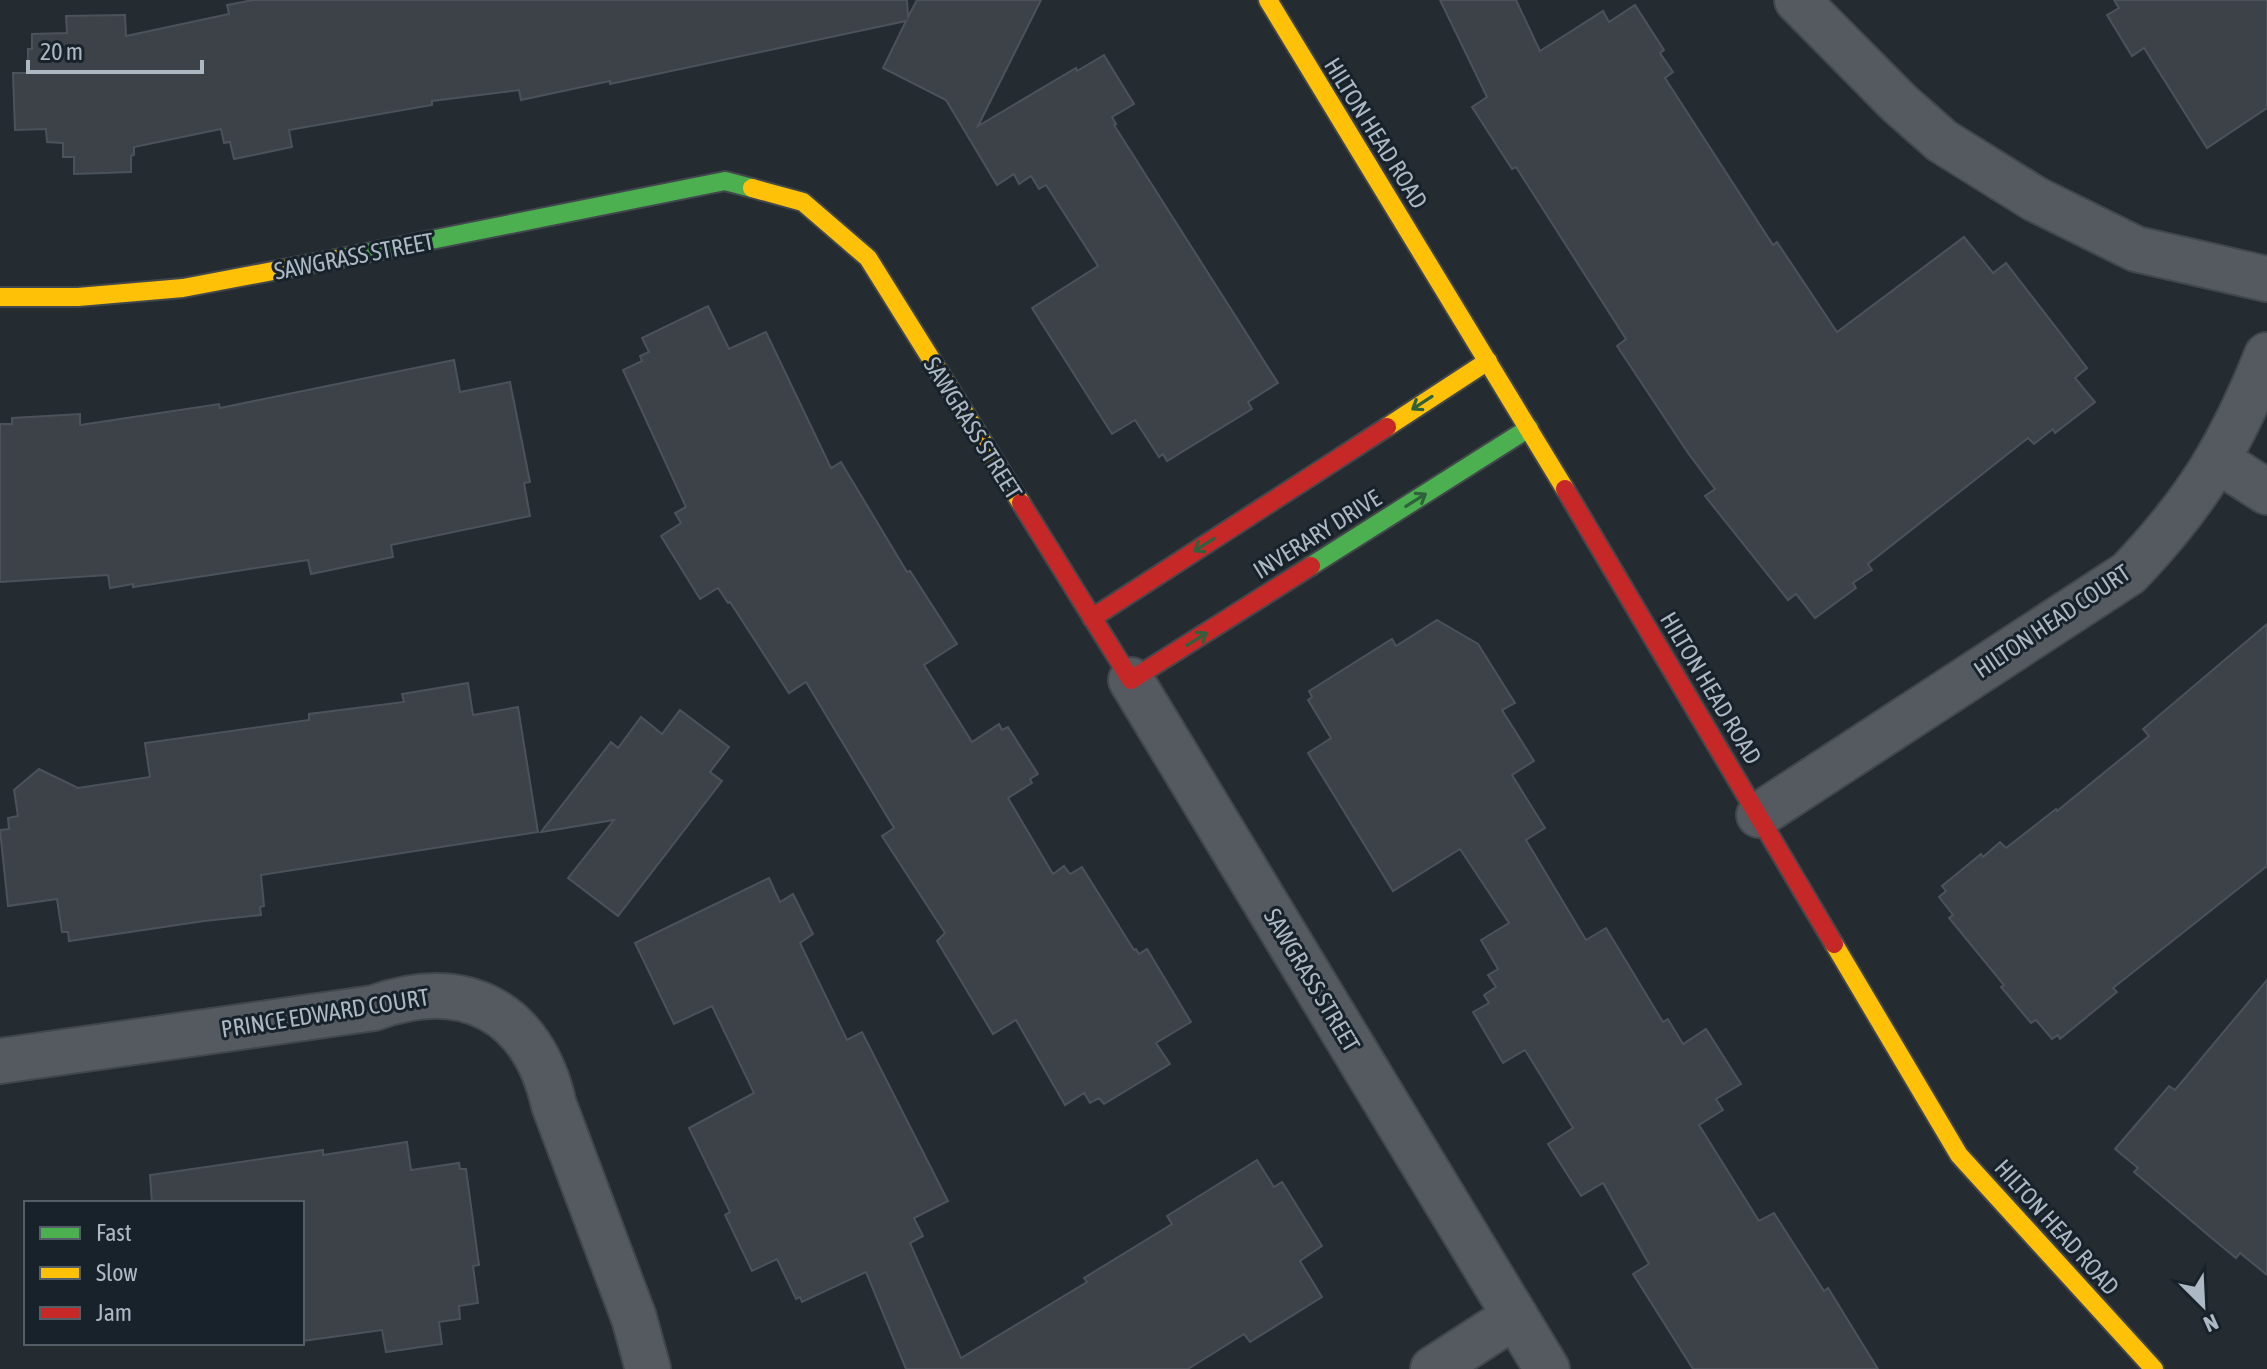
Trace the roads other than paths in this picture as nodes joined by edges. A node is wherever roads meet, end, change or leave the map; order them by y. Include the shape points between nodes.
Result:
1 (1268, 0) edge
2 (1797, 0) edge
3 (2267, 279) edge
4 (0, 297) edge
5 (2267, 355) edge
6 (1488, 361) junction
7 (1529, 428) junction
8 (2219, 461) junction
9 (2267, 492) edge
10 (1092, 618) junction
11 (1131, 680) junction
12 (1759, 815) junction
13 (0, 1061) edge
14 (1515, 1316) junction
15 (648, 1369) edge
16 (1433, 1369) edge
17 (1547, 1369) edge
18 (2154, 1369) edge

1 - 6 street, HILTON HEAD ROAD
2 - 3 street via 1942,141 2035,199 2136,249
4 - 10 street, SAWGRASS STREET via 47,299 209,285 725,181 803,202 868,258
5 - 8 street, HILTON HEAD COURT
6 - 7 street, HILTON HEAD ROAD
6 -> 10 street
11 -> 7 street, INVERARY DRIVE
7 - 12 street, HILTON HEAD ROAD
8 - 9 street
8 - 12 street, HILTON HEAD COURT via 2172,526 2129,573
10 - 11 street, SAWGRASS STREET
11 - 14 street, SAWGRASS STREET
12 - 18 street, HILTON HEAD ROAD via 1959,1155
13 - 15 street, PRINCE EDWARD COURT via 374,1008 402,997 462,998 491,1009 515,1027 548,1076
14 - 16 street
14 - 17 street, SAWGRASS STREET

